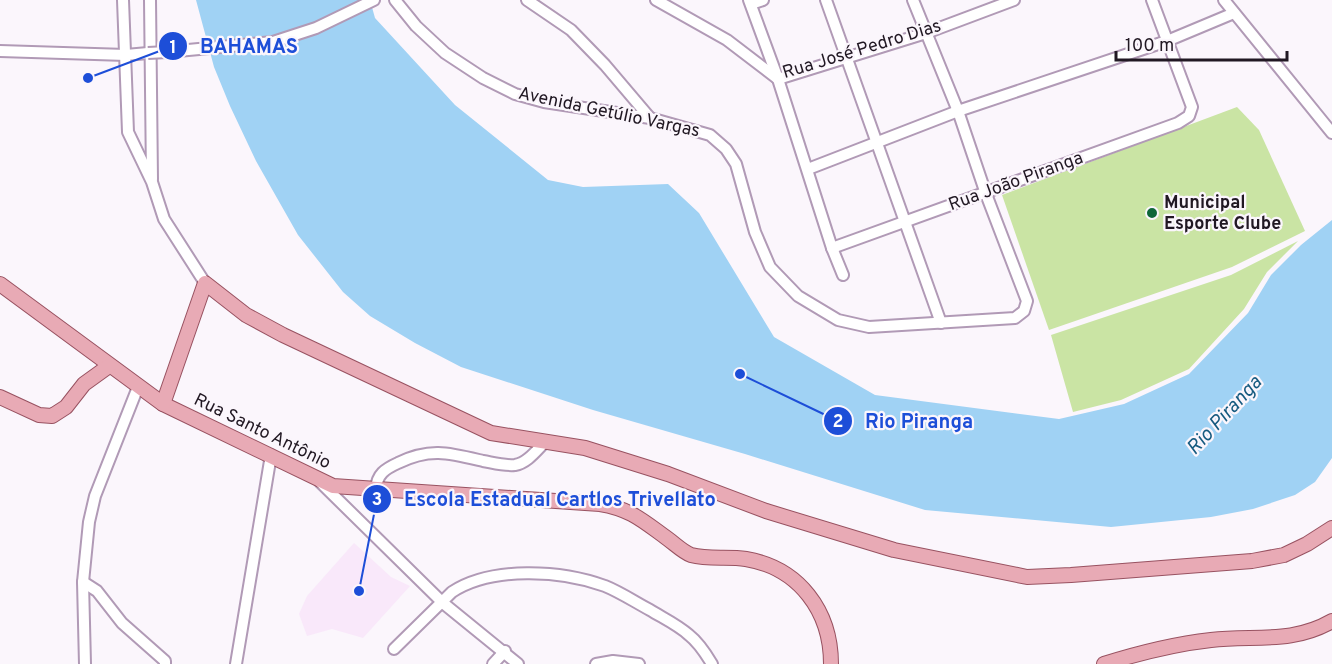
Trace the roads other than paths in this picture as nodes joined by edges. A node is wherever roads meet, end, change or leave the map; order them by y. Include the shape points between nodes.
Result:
1 (123, 0) edge
2 (150, 0) edge
3 (374, 0) edge
4 (395, 0) edge
5 (527, 0) edge
6 (656, 0) edge
7 (763, 0) edge
8 (826, 0) edge
9 (913, 0) edge
10 (1014, 0) edge
11 (1152, 0) edge
12 (1224, 0) edge
13 (750, 2) edge
14 (1234, 13) junction
15 (926, 33) junction
16 (1167, 41) junction
17 (0, 51) edge
18 (126, 56) junction
19 (847, 57) junction
20 (778, 79) junction
21 (958, 111) junction
22 (650, 118) junction
23 (1332, 133) edge
24 (878, 142) junction
25 (808, 169) junction
26 (152, 182) junction
27 (986, 194) junction
28 (905, 222) junction
29 (832, 248) junction
30 (843, 275) dead end
31 (205, 283) junction
32 (0, 284) edge
33 (941, 323) junction
34 (110, 366) junction
35 (138, 387) junction
36 (0, 397) edge
37 (163, 404) junction
38 (544, 443) junction
39 (271, 454) junction
40 (313, 476) junction
41 (376, 489) junction
42 (1332, 528) edge
43 (83, 582) junction
44 (442, 603) junction
45 (1332, 621) edge
46 (394, 649) dead end
47 (505, 651) junction
48 (85, 664) edge
49 (165, 664) edge
50 (236, 664) edge
51 (493, 664) edge
52 (519, 664) edge
53 (597, 664) edge
54 (639, 664) edge
55 (712, 664) edge
56 (831, 664) edge
57 (1104, 664) edge

1 - 18 street
2 - 26 street
3 - 18 street, bridge via 316,28 273,42
4 - 22 street, Avenida Getúlio Vargas via 445,53 514,94
5 - 22 street via 571,30
6 - 20 street, Rua José Pedro Dias via 727,40
7 - 13 street
8 - 19 street
9 - 15 street
10 - 15 street, Rua José Pedro Dias
11 - 16 street
12 - 14 street
13 - 20 street
14 - 16 street
14 - 23 street
15 - 19 street, Rua José Pedro Dias
15 - 21 street
16 - 21 street
16 - 27 street, Rua João Piranga via 1192,107 1189,116
17 - 18 street
18 - 26 street via 128,132
19 - 20 street, Rua José Pedro Dias
19 - 24 street
20 - 25 street
21 - 24 street
21 - 27 street
22 - 33 street, Avenida Getúlio Vargas via 710,135 726,149 736,164 755,232 770,267 798,296 838,320 869,327
24 - 25 street
24 - 28 street
25 - 29 street
26 - 31 street via 164,219
27 - 28 street, Rua João Piranga
27 - 33 street, Avenida Getúlio Vargas via 1027,301 1024,311 1015,318
28 - 29 street, Rua João Piranga
28 - 33 street
29 - 30 street
31 - 37 main road
31 - 38 main road via 246,315 283,335 450,414 491,433
32 - 34 main road, Rua Santo Antônio
34 - 35 main road, Rua Santo Antônio
34 - 36 main road via 84,384 66,407 52,416 39,415
35 - 37 main road, Rua Santo Antônio
35 - 43 street via 95,496
37 - 39 main road, Rua Santo Antônio
38 - 41 street via 514,465 448,453 418,455 383,471 376,480
38 - 42 main road via 596,452 668,474 766,511 894,550 1027,577 1252,561 1284,555
39 - 40 main road, Rua Santo Antônio
39 - 50 street
40 - 41 main road, Rua Santo Antônio via 333,486
40 - 44 street
41 - 56 main road, Rua Santo Antônio via 621,507 689,554 767,564 790,576 806,591 819,612 829,635
43 - 48 street
43 - 49 street via 97,591 122,623
44 - 46 street
44 - 47 street
44 - 55 street via 462,586 503,575 546,574 579,579 608,587 671,622 690,636
45 - 57 main road via 1315,631 1285,637 1212,640 1143,652
47 - 51 street
47 - 52 street
53 - 54 street

